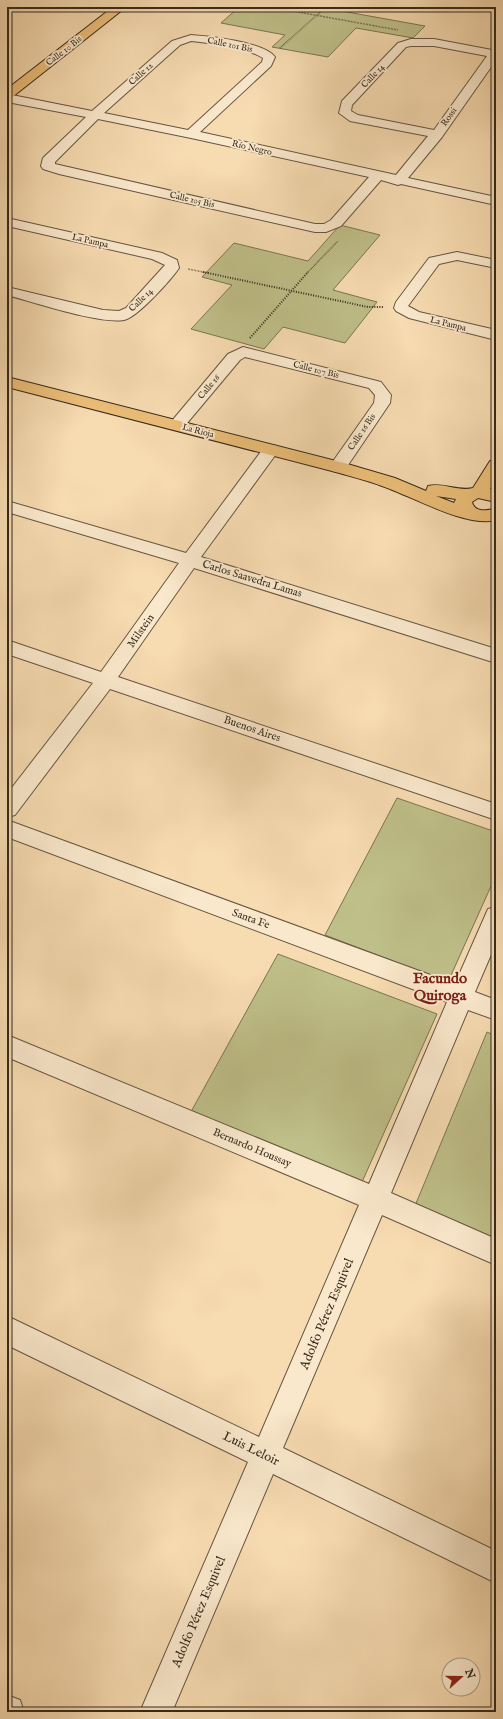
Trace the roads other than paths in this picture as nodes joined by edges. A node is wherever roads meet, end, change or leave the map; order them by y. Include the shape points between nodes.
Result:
1 (120, 7) edge
2 (190, 38) joint
3 (495, 53) edge
4 (7, 96) edge
5 (95, 115) junction
6 (191, 134) junction
7 (437, 134) junction
8 (48, 166) joint
9 (377, 176) junction
10 (398, 181) junction
11 (496, 201) edge
12 (7, 222) edge
13 (496, 264) edge
14 (172, 265) joint
15 (7, 291) edge
16 (496, 335) edge
17 (246, 352) joint
18 (7, 382) edge
19 (383, 395) joint
20 (177, 425) junction
21 (271, 450) junction
22 (496, 465) edge
23 (338, 467) junction
24 (389, 482) junction
25 (473, 494) junction
26 (496, 497) edge
27 (7, 506) edge
28 (486, 515) edge
29 (190, 560) junction
30 (7, 647) edge
31 (496, 656) edge
32 (106, 680) junction
33 (7, 809) edge
34 (496, 812) edge
35 (7, 828) edge
36 (496, 916) edge
37 (460, 997) junction
38 (496, 1010) edge
39 (7, 1046) edge
40 (375, 1199) junction
41 (496, 1252) edge
42 (7, 1330) edge
43 (266, 1457) junction
44 (496, 1567) edge
45 (156, 1712) edge

1 - 4 main road, Calle 10 Bis
2 - 5 street, Calle 12 via 176,43
2 - 6 street, Calle 101 Bis via 246,47 266,53 269,57 266,63
3 - 7 street, Rossi
3 - 7 street, Calle 14 via 411,42 402,45 346,104 346,113 354,118
4 - 5 street, Río Negro
5 - 6 street, Río Negro
5 - 8 street, Calle 12 via 48,161
6 - 9 street, Río Negro
7 - 10 street, Rossi
8 - 9 street, Calle 105 Bis via 315,228 326,228 336,224
9 - 10 street, Río Negro
10 - 11 street, Río Negro
12 - 14 street, La Pampa via 157,256
13 - 16 street, La Pampa via 457,256 434,261 401,305 401,308 414,316
14 - 15 street, Calle 14 via 131,311 121,316 103,315
17 - 19 street, Calle 107 Bis via 375,384
17 - 20 street, Calle 16 via 234,357
18 - 20 main road, La Rioja
19 - 23 street, Calle 16 Bis via 382,403
20 - 21 main road, La Rioja
21 - 23 main road, La Rioja
21 - 29 street, Milstein
22 - 25 main road
23 - 24 main road, La Rioja
24 - 25 main road, La Rioja
24 - 28 main road, La Rioja via 443,505
25 - 26 main road, La Rioja
25 - 28 main road via 464,498 464,506
27 - 29 street, Carlos Saavedra Lamas
29 - 31 street, Carlos Saavedra Lamas
29 - 32 street, Milstein
30 - 32 street, Buenos Aires
32 - 33 street, Milstein
32 - 34 street, Buenos Aires
35 - 37 street, Santa Fe
36 - 37 street, Adolfo Pérez Esquivel
37 - 38 street, Santa Fe
37 - 40 street, Adolfo Pérez Esquivel
39 - 40 street, Bernardo Houssay
40 - 41 street, Bernardo Houssay
40 - 43 street, Adolfo Pérez Esquivel
42 - 43 street, Luis Leloir
43 - 44 street, Luis Leloir
43 - 45 street, Adolfo Pérez Esquivel

